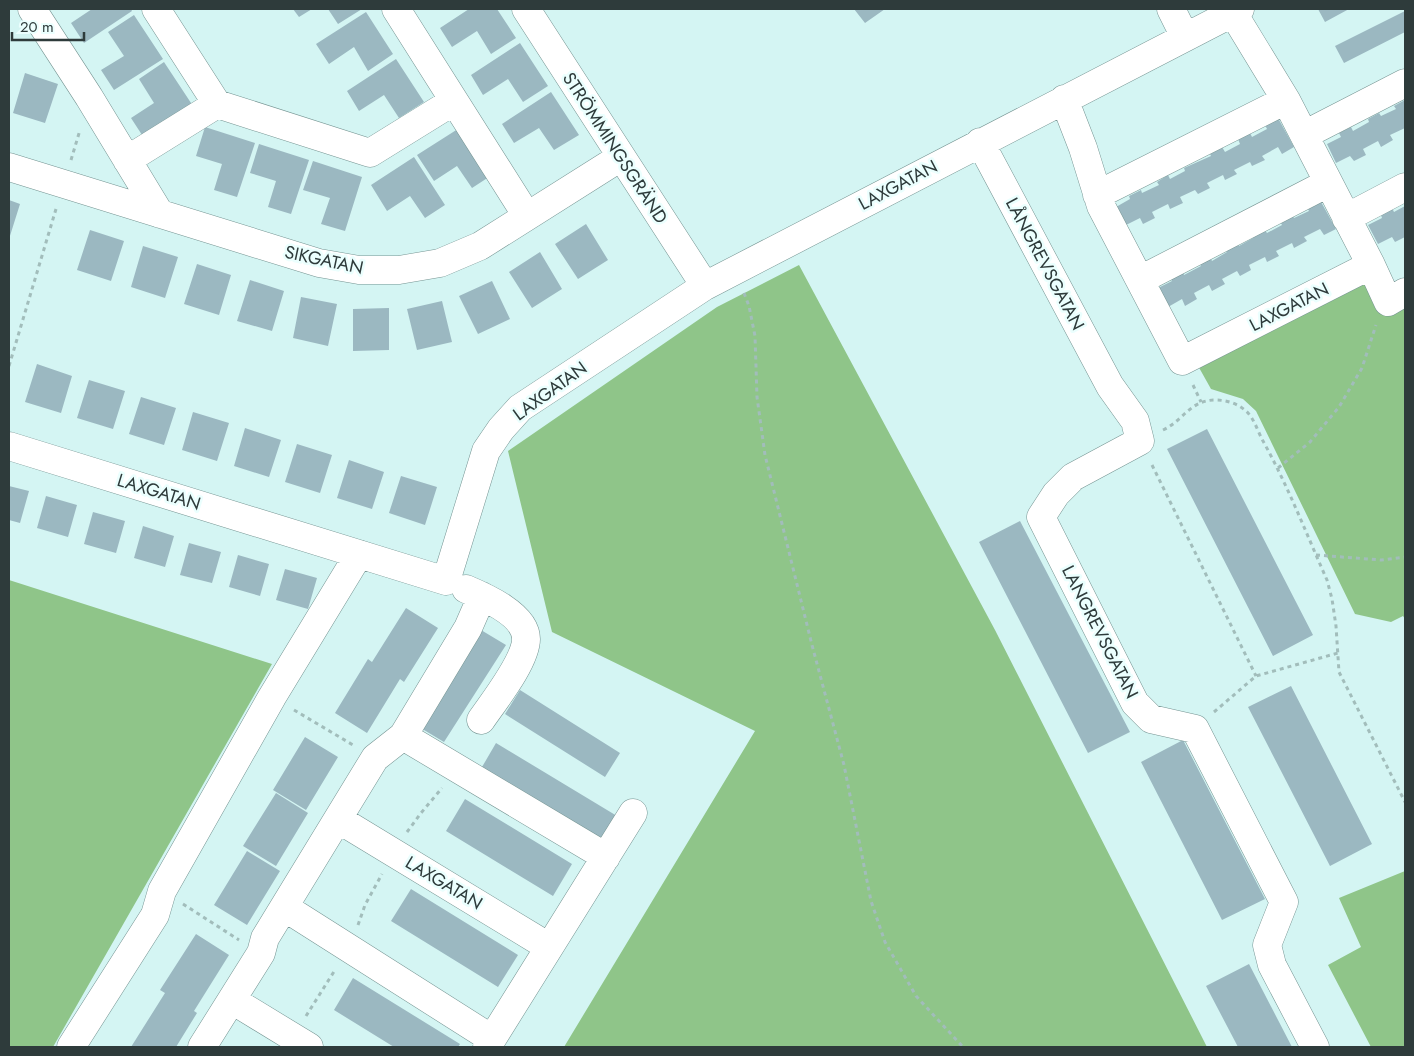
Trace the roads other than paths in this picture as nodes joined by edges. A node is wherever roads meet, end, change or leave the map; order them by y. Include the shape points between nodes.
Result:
1 (32, 9) edge
2 (156, 9) edge
3 (396, 9) edge
4 (526, 9) edge
5 (1172, 9) edge
6 (1237, 10) edge
7 (1185, 37) junction
8 (1405, 83) edge
9 (1064, 99) junction
10 (454, 100) junction
11 (1286, 100) junction
12 (217, 104) junction
13 (1304, 135) junction
14 (980, 142) junction
15 (621, 157) junction
16 (127, 160) junction
17 (9, 167) edge
18 (1328, 183) junction
19 (1405, 187) edge
20 (1098, 195) junction
21 (160, 214) junction
22 (527, 216) junction
23 (1346, 218) junction
24 (1371, 265) junction
25 (1140, 280) junction
26 (705, 286) junction
27 (1396, 297) edge
28 (1140, 441) joint
29 (9, 446) edge
30 (359, 554) junction
31 (446, 581) junction
32 (482, 596) junction
33 (481, 720) dead end
34 (403, 736) junction
35 (633, 813) dead end
36 (338, 819) junction
37 (606, 857) junction
38 (284, 907) junction
39 (550, 947) junction
40 (232, 1000) junction
41 (490, 1043) edge
42 (71, 1047) edge
43 (202, 1047) edge
44 (308, 1047) edge
45 (1314, 1047) edge

1 - 16 street
2 - 12 street
3 - 10 street
4 - 15 street, STRÖMMINGSGRÄND
5 - 7 street
6 - 7 street, LAXGATAN
6 - 11 street, LAXGATAN
7 - 9 street, LAXGATAN
8 - 13 street
9 - 14 street, LAXGATAN
9 - 20 street, LAXGATAN
10 - 12 street via 370,153
10 - 22 street
11 - 13 street, LAXGATAN
11 - 20 street
12 - 16 street
13 - 18 street, LAXGATAN
14 - 26 street, LAXGATAN
14 - 28 street, LÅNGREVSGATAN via 1110,386 1135,421
15 - 22 street, SIKGATAN
15 - 26 street, STRÖMMINGSGRÄND
16 - 21 street
17 - 21 street, SIKGATAN
18 - 23 street, LAXGATAN
18 - 25 street
19 - 23 street
20 - 25 street, LAXGATAN
21 - 22 street, SIKGATAN via 319,263 360,270 399,270 440,263 480,246
23 - 24 street, LAXGATAN
24 - 25 street, LAXGATAN via 1182,361
24 - 27 street, LAXGATAN
26 - 31 street, LAXGATAN via 520,408 501,429 486,451
28 - 45 street, LANGREVSGATAN via 1074,477 1056,494 1041,517 1135,703 1151,719 1195,729 1284,902 1267,945 1272,965
29 - 30 street, LAXGATAN
30 - 31 street, LAXGATAN
30 - 42 street via 272,697 162,890 154,915
31 - 32 street
32 - 33 street via 512,613 526,638 521,660
32 - 34 street via 468,628
34 - 36 street via 376,758
34 - 37 street
35 - 37 street
36 - 38 street
36 - 39 street, LAXGATAN
37 - 39 street
38 - 40 street
38 - 41 street
39 - 41 street
40 - 43 street
40 - 44 street

